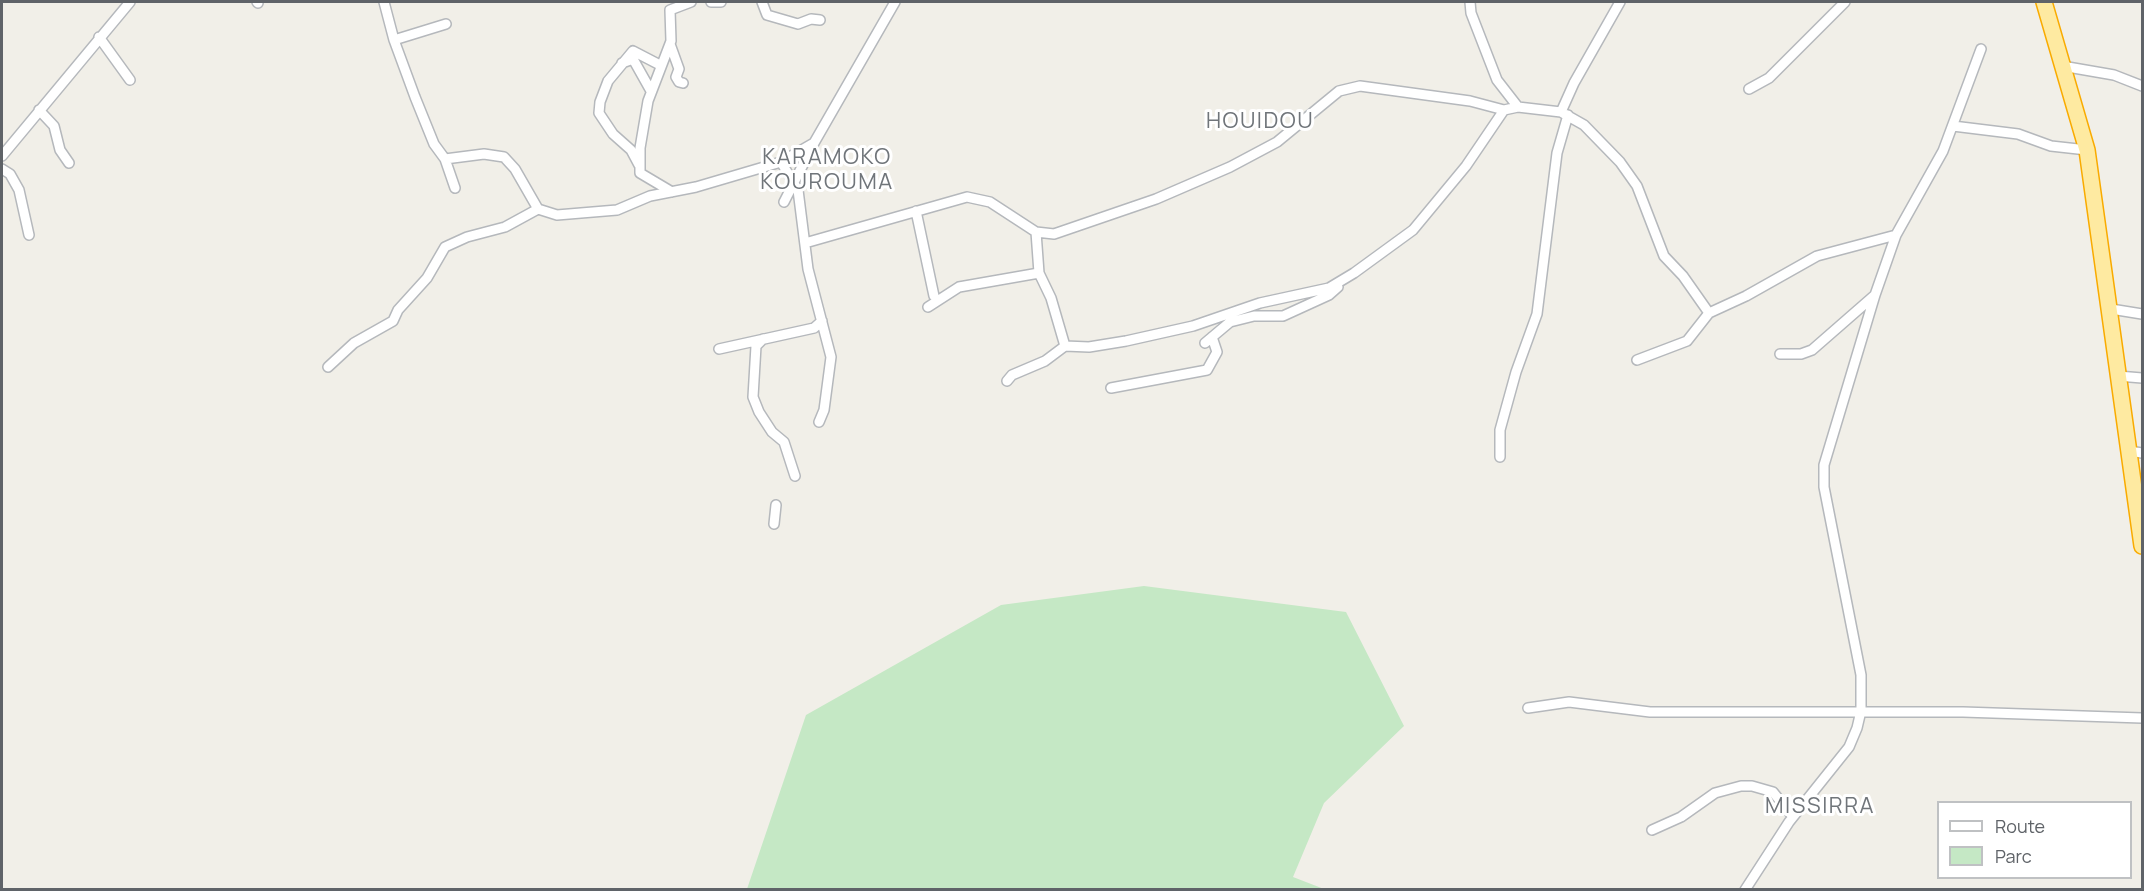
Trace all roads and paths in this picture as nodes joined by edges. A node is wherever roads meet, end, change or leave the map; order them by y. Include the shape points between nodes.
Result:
1 (129, 2) edge
2 (384, 2) edge
3 (691, 2) edge
4 (711, 2) edge
5 (721, 2) edge
6 (762, 2) edge
7 (895, 2) edge
8 (1470, 2) edge
9 (1620, 2) edge
10 (1845, 2) edge
11 (2044, 2) edge
12 (820, 20) dead end
13 (446, 24) dead end
14 (99, 37) junction
15 (394, 40) junction
16 (670, 44) junction
17 (1981, 49) dead end
18 (622, 63) junction
19 (660, 65) junction
20 (2062, 66) junction
21 (130, 80) dead end
22 (683, 83) dead end
23 (2142, 86) edge
24 (1749, 89) dead end
25 (651, 91) junction
26 (1518, 107) junction
27 (39, 110) junction
28 (1504, 110) junction
29 (1564, 113) junction
30 (1953, 126) junction
31 (814, 143) junction
32 (2087, 150) junction
33 (2, 156) edge
34 (445, 159) junction
35 (781, 162) junction
36 (69, 163) dead end
37 (639, 165) junction
38 (2, 169) edge
39 (794, 183) junction
40 (455, 188) dead end
41 (672, 192) junction
42 (784, 202) dead end
43 (538, 209) junction
44 (916, 211) junction
45 (1036, 232) junction
46 (29, 235) dead end
47 (1896, 236) junction
48 (805, 243) junction
49 (1039, 273) junction
50 (1351, 275) junction
51 (1875, 295) junction
52 (934, 296) dead end
53 (928, 307) dead end
54 (2111, 309) junction
55 (1709, 312) junction
56 (2142, 314) edge
57 (822, 321) junction
58 (763, 339) junction
59 (1065, 346) junction
60 (719, 349) dead end
61 (1780, 354) dead end
62 (1637, 360) dead end
63 (328, 367) dead end
64 (2118, 376) junction
65 (2142, 378) edge
66 (1007, 381) dead end
67 (1111, 388) dead end
68 (819, 422) dead end
69 (2136, 452) edge
70 (1500, 457) dead end
71 (795, 476) dead end
72 (776, 505) dead end
73 (774, 524) dead end
74 (2142, 546) edge
75 (1528, 708) dead end
76 (1861, 711) junction
77 (2142, 718) edge
78 (1793, 817) junction
79 (1652, 830) dead end
80 (1744, 890) edge

1 - 14 street
2 - 15 street
3 - 16 street via 670,9
4 - 5 street
6 - 12 street via 767,15 798,24
7 - 31 street
8 - 26 street via 1497,80
9 - 29 street via 1574,83
10 - 24 street via 1769,78
11 - 20 highway
13 - 15 street
14 - 21 street
14 - 27 street
15 - 34 street via 434,144
16 - 19 street
16 - 22 street via 679,69 676,76
17 - 30 street
18 - 19 street via 633,51
18 - 25 street via 633,59
18 - 37 street via 604,88 599,113
19 - 25 street
20 - 23 street via 2114,75
20 - 32 highway
25 - 37 street
26 - 28 street
26 - 29 street
27 - 33 street
27 - 36 street via 54,126 60,150
28 - 45 street via 1470,101 1349,87 1277,142 1230,167 1156,200 1054,234
28 - 50 street via 1466,166 1413,230
29 - 55 street via 1584,126 1620,162 1637,186 1664,256
29 - 70 street via 1537,314 1500,430
30 - 32 street via 2018,134 2051,146
30 - 47 street
31 - 35 street
31 - 39 street
32 - 54 highway
34 - 40 street
34 - 43 street via 484,153 504,157
35 - 39 street
35 - 41 street
37 - 41 street via 645,179
38 - 46 street via 10,174 19,190
39 - 42 street
39 - 48 street
41 - 43 street via 650,196 618,210 556,215
43 - 63 street via 505,227 445,247 427,278 393,321 354,343
44 - 45 street via 968,197 990,202
44 - 48 street
44 - 52 street
45 - 49 street
47 - 51 street
47 - 55 street via 1816,256
48 - 57 street
49 - 53 street via 959,287
49 - 59 street
50 - 59 street via 1321,290 1260,303 1193,326 1125,342
50 - 67 street via 1329,295 1283,316 1254,316 1230,322 1208,340 1217,352 1207,370
51 - 61 street via 1823,343 1801,354
51 - 76 street via 1823,477 1861,675
54 - 56 street
54 - 64 highway
55 - 62 street via 1687,341
57 - 58 street via 814,328
57 - 68 street via 831,357
58 - 60 street
58 - 71 street via 756,346 753,397 772,432 784,442
59 - 66 street
64 - 65 street
64 - 69 highway
69 - 74 highway
72 - 73 street
75 - 76 street via 1569,702 1650,712
76 - 77 street
76 - 78 street via 1849,747
78 - 79 street via 1773,792 1741,786 1715,793 1681,817
78 - 80 street

